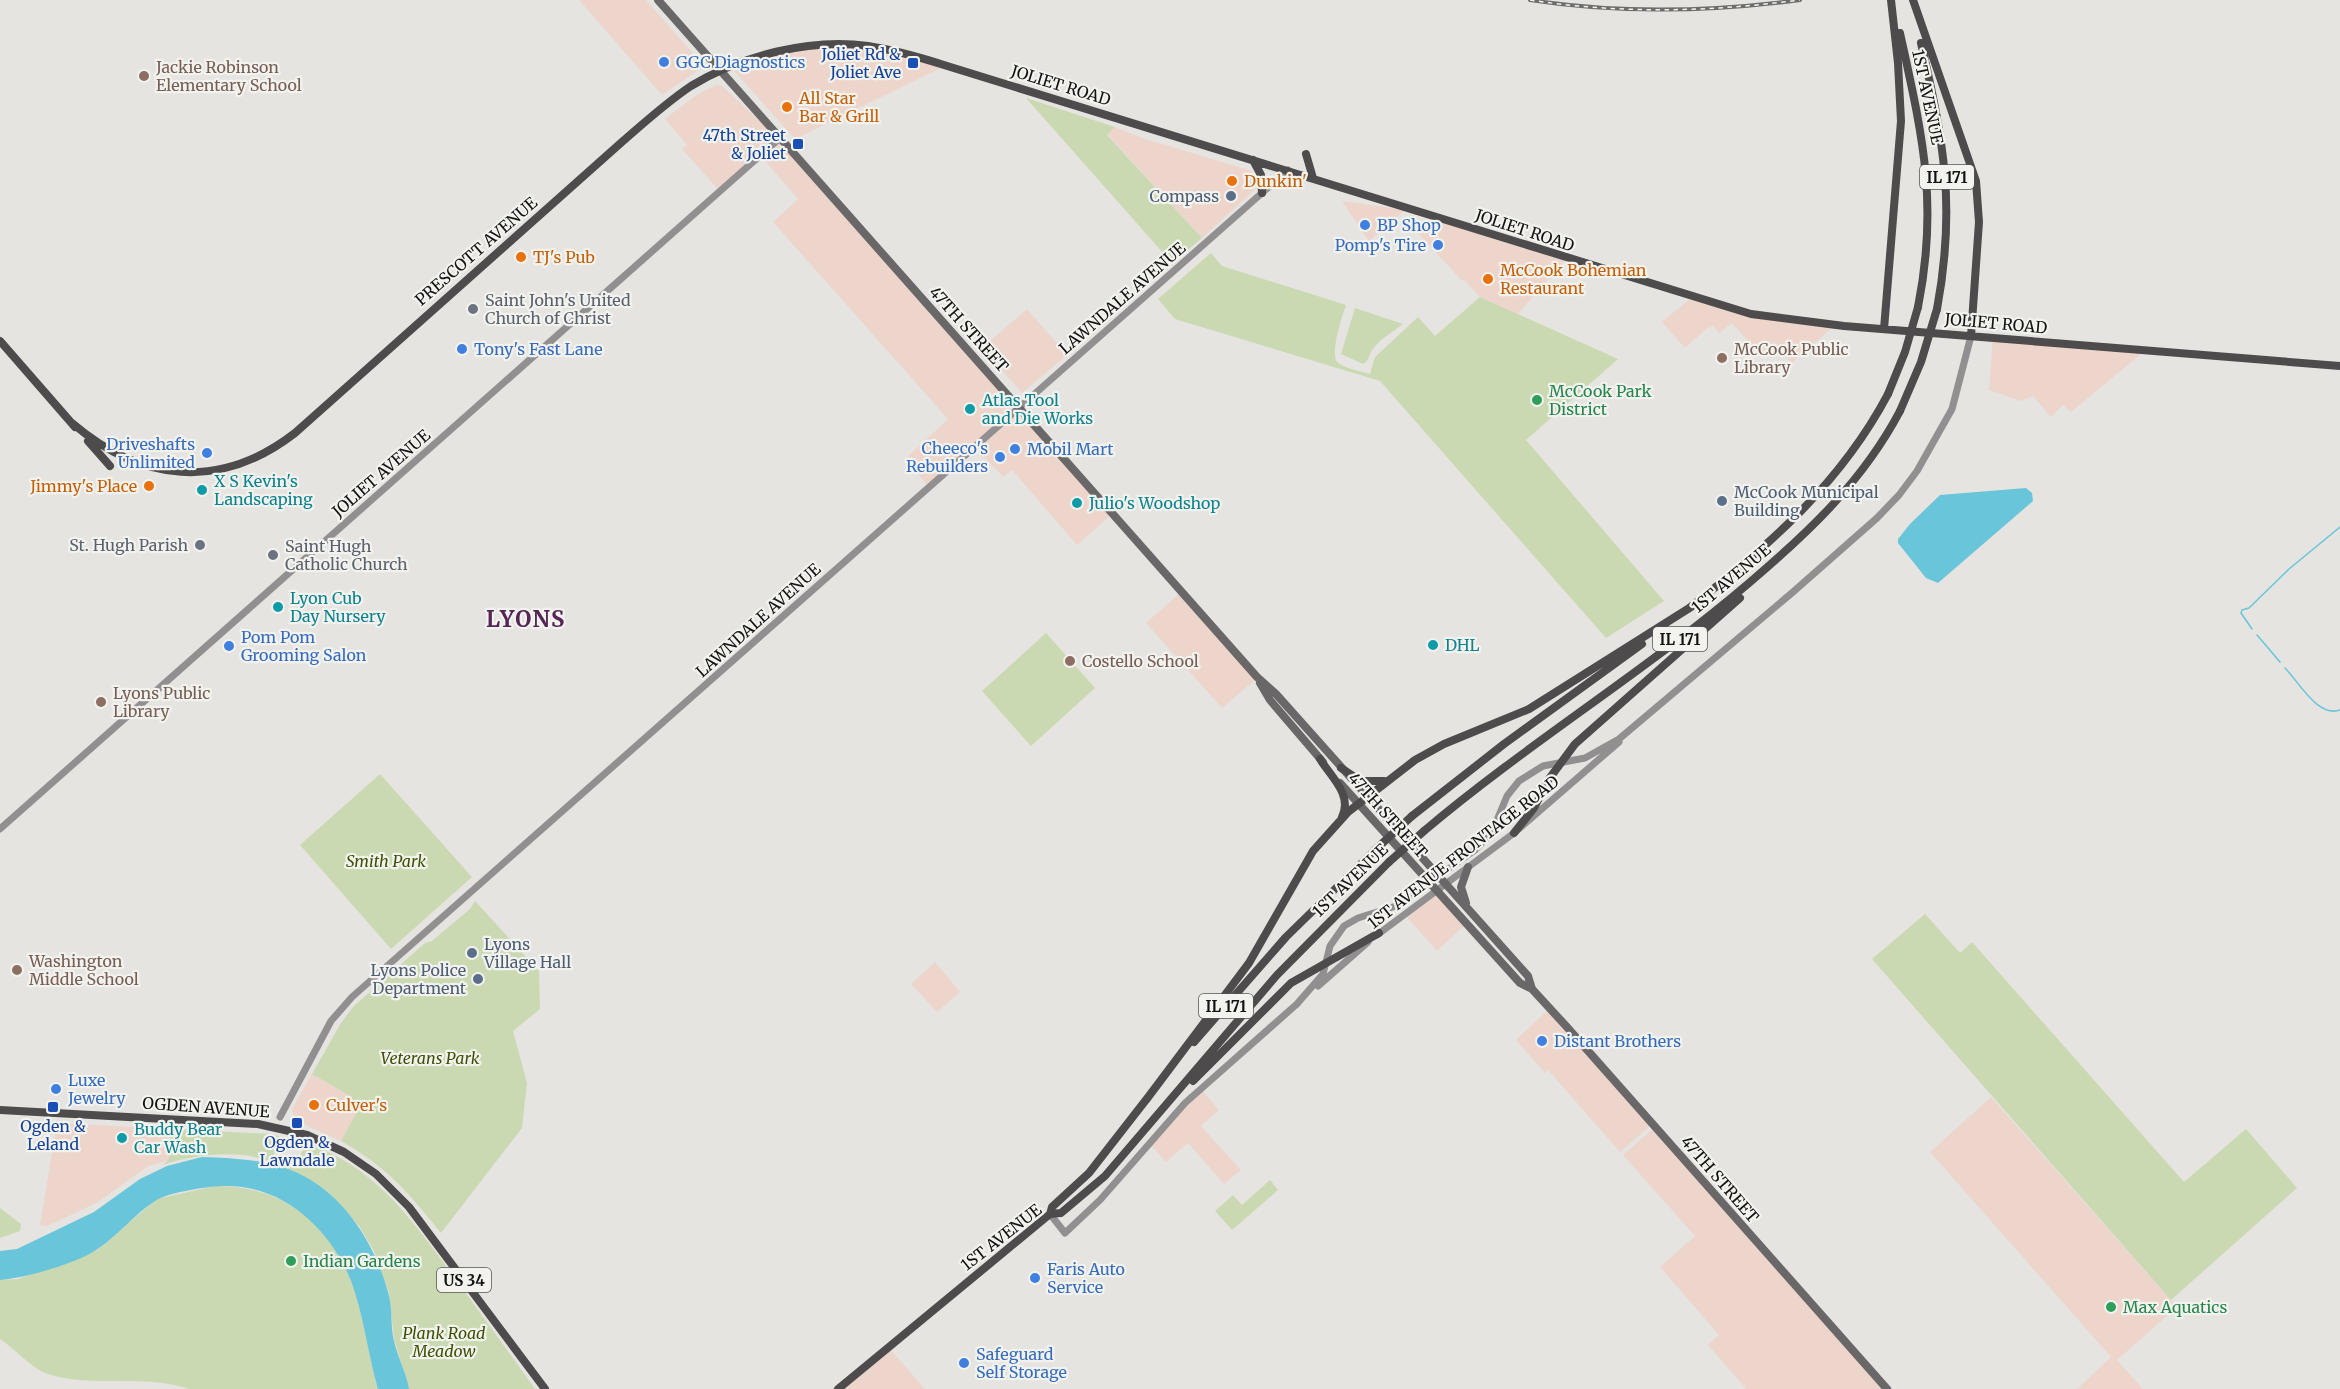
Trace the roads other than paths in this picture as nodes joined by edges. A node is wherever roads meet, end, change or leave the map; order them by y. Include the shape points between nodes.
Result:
1 (658, 0) edge
2 (1892, 0) edge
3 (1912, 0) edge
4 (1899, 45) junction
5 (1925, 46) junction
6 (720, 71) junction
7 (780, 138) junction
8 (1306, 154) dead end
9 (1253, 160) junction
10 (1288, 170) junction
11 (1313, 178) junction
12 (1262, 193) junction
13 (1884, 329) junction
14 (1971, 336) junction
15 (0, 342) edge
16 (2340, 366) edge
17 (1019, 406) junction
18 (72, 423) junction
19 (110, 466) dead end
20 (1793, 545) junction
21 (1691, 606) junction
22 (1257, 677) junction
23 (1645, 719) junction
24 (1320, 759) junction
25 (1560, 763) junction
26 (1341, 768) junction
27 (1390, 778) junction
28 (1367, 797) junction
29 (1358, 804) junction
30 (1340, 819) junction
31 (0, 829) edge
32 (1514, 833) junction
33 (1468, 867) junction
34 (1440, 874) junction
35 (1430, 882) junction
36 (1447, 883) junction
37 (1437, 890) junction
38 (1466, 904) junction
39 (1379, 933) junction
40 (1328, 960) junction
41 (1532, 989) junction
42 (1296, 1005) junction
43 (1146, 1100) junction
44 (0, 1110) edge
45 (280, 1117) dead end
46 (1148, 1126) junction
47 (1050, 1214) junction
48 (545, 1389) edge
49 (838, 1389) edge
50 (1887, 1389) edge

1 - 6 main road, 47TH STREET
2 - 4 main road, 1ST AVENUE / IL 171
3 - 5 main road
4 - 13 main road via 1900,132
4 - 21 main road, 1ST AVENUE / IL 171, bridge via 1923,135 1928,180 1927,252 1918,307 1905,352 1888,394 1856,449 1828,484
5 - 14 main road via 1976,181 1979,222
5 - 20 main road, 1ST AVENUE / IL 171, bridge via 1947,181 1946,244 1937,309 1921,362 1882,443 1851,486
6 - 7 main road, 47TH STREET
6 - 9 main road, JOLIET ROAD via 790,50 827,45 866,46 944,65
6 - 18 main road, PRESCOTT AVENUE via 660,109 295,434 256,458 208,471 164,470 120,457
7 - 17 main road, 47TH STREET
7 - 31 street, JOLIET AVENUE
8 - 11 main road
9 - 10 main road, JOLIET ROAD
9 - 12 main road via 1261,175
10 - 11 main road, JOLIET ROAD
10 - 12 street, LAWNDALE AVENUE
11 - 13 main road, JOLIET ROAD via 1751,314
12 - 17 street, LAWNDALE AVENUE
13 - 14 main road, JOLIET ROAD
14 - 16 main road, JOLIET ROAD
14 - 23 street, 1ST AVENUE FRONTAGE ROAD via 1952,409 1899,495 1865,529
15 - 18 main road
17 - 22 main road, 47TH STREET
17 - 45 street, LAWNDALE AVENUE via 352,997 331,1021
18 - 19 main road
20 - 25 main road via 1740,598 1587,732
20 - 46 main road, 1ST AVENUE / IL 171, bridge via 1707,618 1498,771 1389,862 1277,975
21 - 27 main road via 1529,709 1438,747
21 - 43 main road, 1ST AVENUE / IL 171, bridge via 1412,816 1279,945
22 - 24 main road, 47TH STREET via 1270,700
22 - 26 main road, 47TH STREET
23 - 25 street, 1ST AVENUE FRONTAGE ROAD via 1597,753
23 - 32 street, 1ST AVENUE FRONTAGE ROAD
24 - 29 main road, 47TH STREET
24 - 30 main road via 1342,790 1346,806
25 - 32 main road
25 - 34 street, 1ST AVENUE FRONTAGE ROAD via 1543,766 1519,781 1507,796 1492,832 1475,850
26 - 27 main road via 1368,783
26 - 28 main road, 47TH STREET
27 - 28 main road
28 - 29 main road
28 - 34 main road, 47TH STREET
29 - 30 main road
29 - 35 main road, 47TH STREET
30 - 43 main road via 1313,851 1249,963
32 - 33 street, 1ST AVENUE FRONTAGE ROAD
33 - 36 street, 1ST AVENUE FRONTAGE ROAD
33 - 38 main road via 1461,887
34 - 35 street, 1ST AVENUE FRONTAGE ROAD
34 - 36 main road, 47TH STREET
35 - 37 main road, 47TH STREET
35 - 40 street, 1ST AVENUE FRONTAGE ROAD via 1389,910 1344,926 1334,939
36 - 37 street, 1ST AVENUE FRONTAGE ROAD
36 - 38 main road, 47TH STREET
37 - 39 street, 1ST AVENUE FRONTAGE ROAD
37 - 41 main road, 47TH STREET via 1520,983
38 - 41 main road, 47TH STREET via 1528,976
39 - 40 main road
39 - 42 street, 1ST AVENUE FRONTAGE ROAD
40 - 42 street, 1ST AVENUE FRONTAGE ROAD via 1319,980
40 - 46 main road via 1282,990
41 - 50 main road, 47TH STREET
42 - 47 street, 1ST AVENUE FRONTAGE ROAD via 1185,1103 1100,1200 1065,1233
43 - 47 main road, 1ST AVENUE / IL 171 via 1089,1173 1052,1207
44 - 48 main road, OGDEN AVENUE / US 34 via 258,1124 307,1135 344,1152 376,1174 409,1207
46 - 47 main road, 1ST AVENUE / IL 171 via 1091,1189 1061,1213
47 - 49 main road, 1ST AVENUE / IL 171

